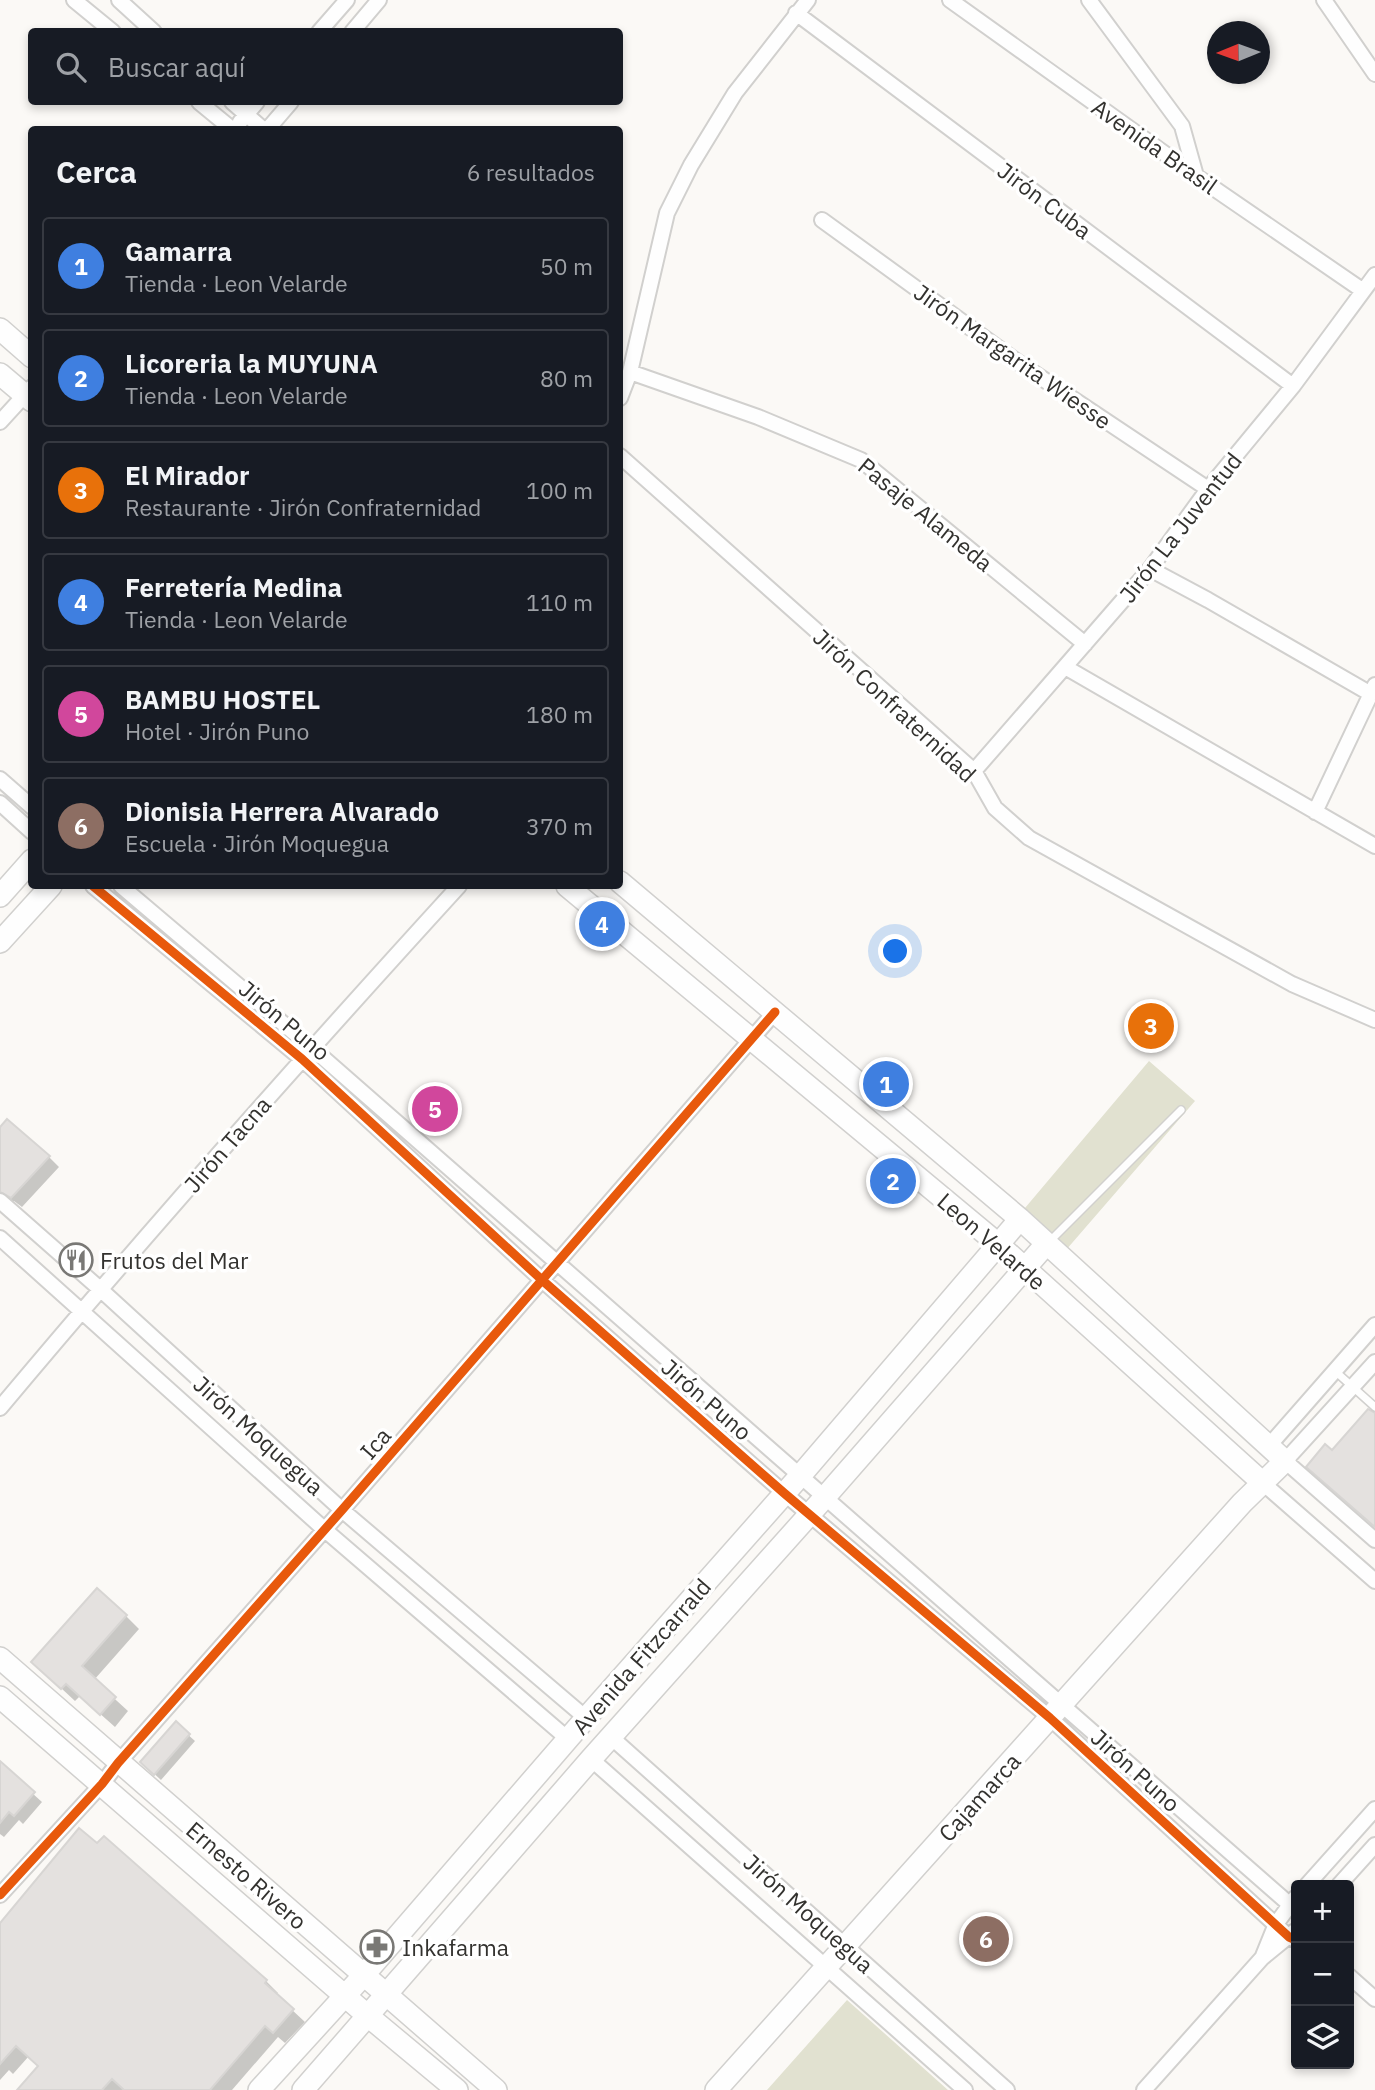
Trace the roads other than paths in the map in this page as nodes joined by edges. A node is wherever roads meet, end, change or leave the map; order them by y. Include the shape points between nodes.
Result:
1 (74, 0) edge
2 (118, 0) edge
3 (347, 0) edge
4 (379, 0) edge
5 (808, 0) edge
6 (950, 0) edge
7 (1089, 0) edge
8 (1324, 0) edge
9 (796, 13) junction
10 (108, 28) edge
11 (150, 28) edge
12 (322, 28) edge
13 (355, 28) edge
14 (1375, 74) edge
15 (203, 105) edge
16 (236, 105) edge
17 (254, 105) edge
18 (288, 105) edge
19 (246, 114) junction
20 (229, 126) edge
21 (237, 126) edge
22 (260, 126) edge
23 (269, 126) edge
24 (1196, 176) junction
25 (822, 220) dead end
26 (1375, 275) edge
27 (1362, 289) junction
28 (0, 329) edge
29 (28, 353) edge
30 (630, 372) junction
31 (0, 374) edge
32 (1293, 386) junction
33 (623, 390) edge
34 (28, 393) edge
35 (28, 395) edge
36 (0, 422) edge
37 (623, 459) edge
38 (1208, 489) junction
39 (1150, 569) junction
40 (1085, 644) junction
41 (1065, 667) junction
42 (1373, 689) edge
43 (974, 771) junction
44 (0, 779) edge
45 (0, 803) edge
46 (28, 804) edge
47 (1315, 812) junction
48 (28, 828) edge
49 (1375, 846) edge
50 (28, 864) edge
51 (623, 885) edge
52 (48, 889) edge
53 (97, 889) edge
54 (124, 889) edge
55 (456, 889) edge
56 (572, 889) edge
57 (0, 896) edge
58 (0, 942) edge
59 (775, 1012) junction
60 (1375, 1020) edge
61 (751, 1040) junction
62 (307, 1054) junction
63 (1181, 1110) dead end
64 (0, 1201) edge
65 (1020, 1219) junction
66 (0, 1238) edge
67 (1047, 1243) junction
68 (998, 1244) junction
69 (557, 1263) junction
70 (1025, 1268) junction
71 (542, 1280) junction
72 (100, 1289) junction
73 (82, 1311) junction
74 (1375, 1325) edge
75 (1375, 1362) edge
76 (1335, 1370) junction
77 (1352, 1387) junction
78 (1375, 1407) edge
79 (0, 1408) edge
80 (1268, 1447) junction
81 (1285, 1461) junction
82 (800, 1476) junction
83 (1257, 1478) junction
84 (784, 1493) junction
85 (825, 1497) junction
86 (342, 1510) junction
87 (810, 1513) junction
88 (325, 1530) junction
89 (1375, 1540) edge
90 (1375, 1581) edge
91 (0, 1658) edge
92 (0, 1697) edge
93 (1056, 1711) junction
94 (586, 1717) junction
95 (611, 1737) junction
96 (568, 1739) junction
97 (591, 1759) junction
98 (118, 1763) junction
99 (102, 1784) junction
100 (1375, 1809) edge
101 (1375, 1844) edge
102 (1311, 1880) edge
103 (1343, 1880) edge
104 (0, 1895) edge
105 (1291, 1902) edge
106 (1291, 1907) edge
107 (1276, 1924) junction
108 (1291, 1934) edge
109 (1291, 1938) edge
110 (846, 1946) junction
111 (1262, 1958) junction
112 (827, 1968) junction
113 (363, 1976) junction
114 (1354, 1980) edge
115 (345, 1994) junction
116 (386, 1996) junction
117 (1375, 1999) edge
118 (368, 2016) junction
119 (490, 2088) edge
120 (258, 2090) edge
121 (303, 2090) edge
122 (457, 2090) edge
123 (716, 2090) edge
124 (965, 2090) edge
125 (1007, 2090) edge
126 (1144, 2090) edge

1 - 10 street
2 - 11 street
3 - 12 street
4 - 13 street
5 - 9 street
6 - 24 street, Avenida Brasil
7 - 24 street via 1182,126
8 - 14 street
9 - 30 street via 736,93 667,213
9 - 32 street, Jirón Cuba
15 - 20 street
16 - 19 street
17 - 19 street
18 - 23 street
19 - 21 street
19 - 22 street
24 - 27 street, Avenida Brasil
25 - 38 street, Jirón Margarita Wiesse via 1019,363
26 - 27 street, Jirón La Juventud
27 - 32 street, Jirón La Juventud
28 - 29 street
30 - 33 street
30 - 40 street, Pasaje Alameda via 758,417 861,460
31 - 34 street
32 - 38 street, Jirón La Juventud
35 - 36 street
37 - 43 street, Jirón Confraternidad
38 - 39 street, Jirón La Juventud
39 - 40 street, Jirón La Juventud
39 - 42 street
40 - 41 street, Jirón La Juventud
41 - 43 street, Jirón La Juventud
41 - 47 street
42 - 47 street
43 - 60 street, Jirón Confraternidad via 995,807 1028,838 1292,984
44 - 46 street
45 - 48 street
47 - 49 street
50 - 57 street
51 - 59 street, Leon Velarde
52 - 58 street
53 - 62 street, Jirón Puno
54 - 62 street, Jirón Puno
55 - 62 street, Jirón Tacna
56 - 61 street, Leon Velarde
59 - 61 street, Ica
59 - 65 street, Leon Velarde
61 - 68 street, Leon Velarde
61 - 69 street, Ica
62 - 69 street, Jirón Puno
62 - 71 street, Jirón Puno
62 - 72 street, Jirón Tacna
63 - 67 lane
64 - 72 street, Jirón Moquegua
65 - 67 street, Leon Velarde
65 - 68 street, Avenida Fitzcarrald
66 - 73 street, Jirón Moquegua
67 - 70 street, Avenida Fitzcarrald
67 - 80 street, Leon Velarde
68 - 70 street, Leon Velarde
68 - 82 street, Avenida Fitzcarrald
69 - 71 street, Ica
69 - 82 street, Jirón Puno
70 - 83 street, Leon Velarde
70 - 85 street, Avenida Fitzcarrald
71 - 84 street, Jirón Puno
71 - 86 street, Ica
72 - 73 street, Jirón Tacna
72 - 86 street, Jirón Moquegua
73 - 79 street, Jirón Tacna
73 - 88 street, Jirón Moquegua
74 - 76 street
75 - 77 street
76 - 77 lane
76 - 80 street
77 - 78 lane
77 - 81 street
80 - 81 street, Leon Velarde
80 - 83 street
81 - 83 street
81 - 89 street, Leon Velarde
82 - 84 street, Avenida Fitzcarrald
82 - 85 street, Jirón Puno
83 - 90 street, Leon Velarde
83 - 93 street, Cajamarca via 1242,1503
84 - 87 street, Jirón Puno
84 - 94 street, Avenida Fitzcarrald
85 - 87 street, Avenida Fitzcarrald
85 - 93 street, Jirón Puno
86 - 88 street, Ica
86 - 94 street, Jirón Moquegua
87 - 93 street, Jirón Puno
87 - 95 street, Avenida Fitzcarrald
88 - 96 street, Jirón Moquegua
88 - 98 street, Ica
91 - 98 street, Ernesto Rivero
92 - 99 street, Ernesto Rivero
93 - 105 street, Jirón Puno
93 - 107 street, Jirón Puno
93 - 110 street, Cajamarca
94 - 96 street, Avenida Fitzcarrald
95 - 97 street, Avenida Fitzcarrald
95 - 110 street, Jirón Moquegua
96 - 113 street, Avenida Fitzcarrald
97 - 112 street, Jirón Moquegua
97 - 116 street, Avenida Fitzcarrald
98 - 99 street, Ica
98 - 113 street, Ernesto Rivero
99 - 104 street, Ica
99 - 115 street, Ernesto Rivero
100 - 102 street
101 - 103 street
106 - 107 street
107 - 108 street, Jirón Puno
107 - 111 street
109 - 111 street
110 - 112 street, Cajamarca
110 - 125 street, Jirón Moquegua
111 - 126 street
112 - 123 street, Cajamarca
112 - 124 street, Jirón Moquegua
113 - 115 street, Avenida Fitzcarrald
113 - 116 street, Ernesto Rivero
114 - 117 street
115 - 118 street, Ernesto Rivero
115 - 120 street, Avenida Fitzcarrald
116 - 118 street, Avenida Fitzcarrald
116 - 119 street, Ernesto Rivero
118 - 121 street, Avenida Fitzcarrald
118 - 122 street, Ernesto Rivero

